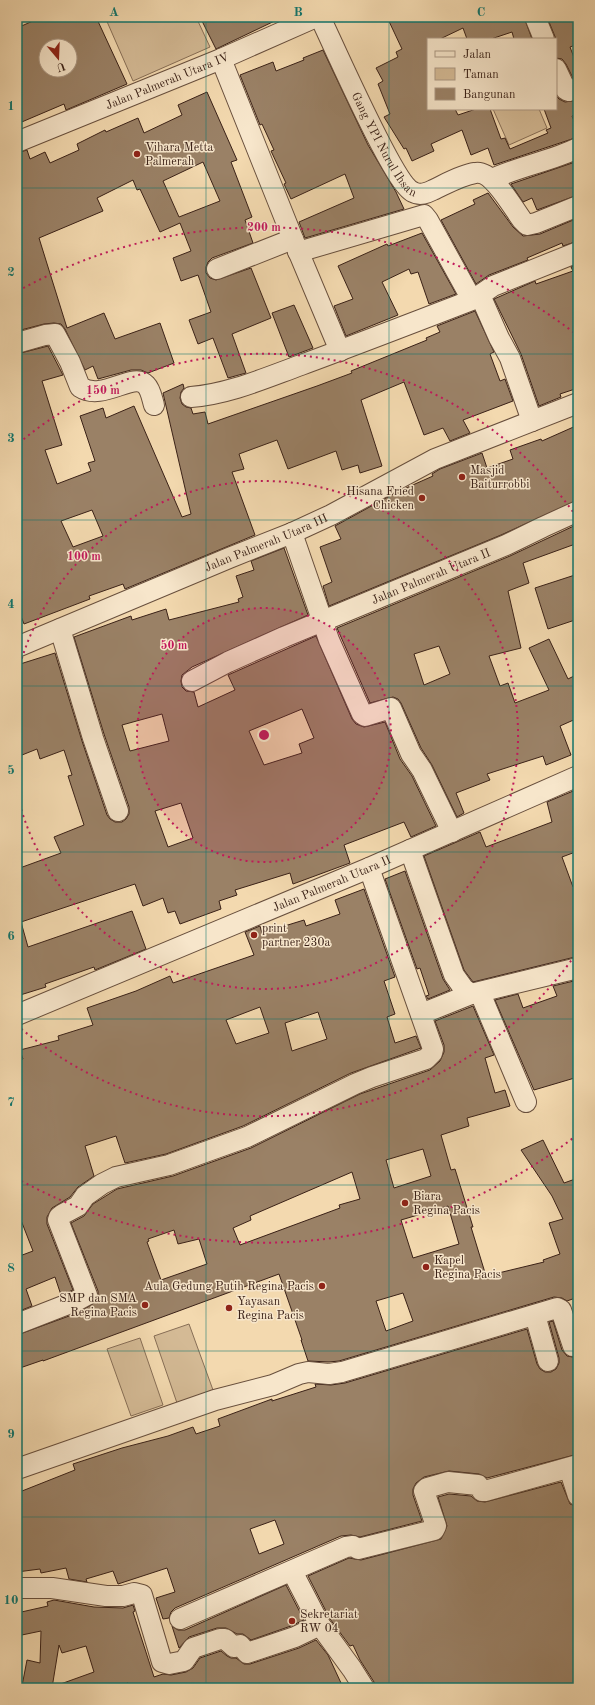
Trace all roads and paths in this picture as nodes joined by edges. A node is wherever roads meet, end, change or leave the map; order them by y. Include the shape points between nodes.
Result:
1 (316, 17) edge
2 (320, 17) edge
3 (535, 17) edge
4 (544, 38) edge
5 (221, 59) junction
6 (557, 71) edge
7 (578, 88) edge
8 (17, 142) edge
9 (578, 148) edge
10 (492, 179) junction
11 (578, 206) edge
12 (295, 246) junction
13 (578, 252) edge
14 (217, 269) dead end
15 (17, 343) edge
16 (340, 351) junction
17 (191, 397) dead end
18 (578, 403) edge
19 (154, 405) dead end
20 (532, 421) junction
21 (578, 511) edge
22 (292, 533) junction
23 (322, 620) junction
24 (60, 629) junction
25 (17, 647) edge
26 (192, 681) dead end
27 (578, 776) edge
28 (118, 811) dead end
29 (452, 832) junction
30 (410, 850) junction
31 (369, 868) junction
32 (578, 968) edge
33 (476, 994) junction
34 (421, 1014) junction
35 (17, 1015) edge
36 (526, 1102) dead end
37 (535, 1315) junction
38 (17, 1324) edge
39 (578, 1346) edge
40 (548, 1361) dead end
41 (574, 1466) edge
42 (17, 1469) edge
43 (578, 1496) edge
44 (292, 1571) junction
45 (17, 1588) edge
46 (180, 1619) dead end
47 (320, 1625) junction
48 (361, 1687) edge

1 - 5 street, Jalan Palmerah Utara IV
2 - 10 street, Gang YPI Nurul Ihsan via 369,122 403,184 412,192 423,194 476,172 481,172
3 - 4 street
5 - 8 street, Jalan Palmerah Utara IV
5 - 12 street
6 - 7 street via 566,90 569,92
9 - 10 street
10 - 11 street via 527,225
12 - 14 street
12 - 16 street
12 - 16 street via 424,216 472,300
13 - 20 street via 493,286 480,295 510,358
15 - 19 street via 55,334 80,387 97,392 132,381 141,381 149,390
16 - 17 street via 247,385 211,395
18 - 20 street, Jalan Palmerah Utara III
20 - 22 street, Jalan Palmerah Utara III via 434,459 331,515
21 - 23 street, Jalan Palmerah Utara II via 500,548
22 - 23 street
22 - 24 street, Jalan Palmerah Utara III
23 - 26 street, Jalan Palmerah Utara II
23 - 29 street via 362,714 365,716 391,708 411,754 422,770
24 - 25 street, Jalan Palmerah Utara III
24 - 28 street
27 - 29 street, Jalan Palmerah Utara II
29 - 30 street, Jalan Palmerah Utara II
30 - 31 street, Jalan Palmerah Utara II
30 - 33 street via 454,975 464,989
31 - 34 street
31 - 35 street, Jalan Palmerah Utara II
32 - 33 street
33 - 34 street
33 - 36 street
34 - 38 street via 433,1049 426,1059 372,1077 237,1140 169,1165 116,1177 85,1196 78,1206 63,1214 58,1220 87,1295
37 - 39 street via 556,1308 561,1310 573,1346
37 - 40 street
37 - 42 street via 342,1372 299,1374 273,1385 215,1400
41 - 43 street
41 - 44 street via 486,1491 482,1491 478,1485 451,1482 427,1488 424,1491 436,1526 434,1530 358,1549 353,1546 346,1547
44 - 46 street
44 - 47 street
45 - 47 street via 52,1588 106,1596 134,1593 142,1595 162,1662 169,1664 184,1661 193,1648 220,1639 225,1639 234,1646 240,1645 247,1652 295,1637
47 - 48 street via 352,1669

